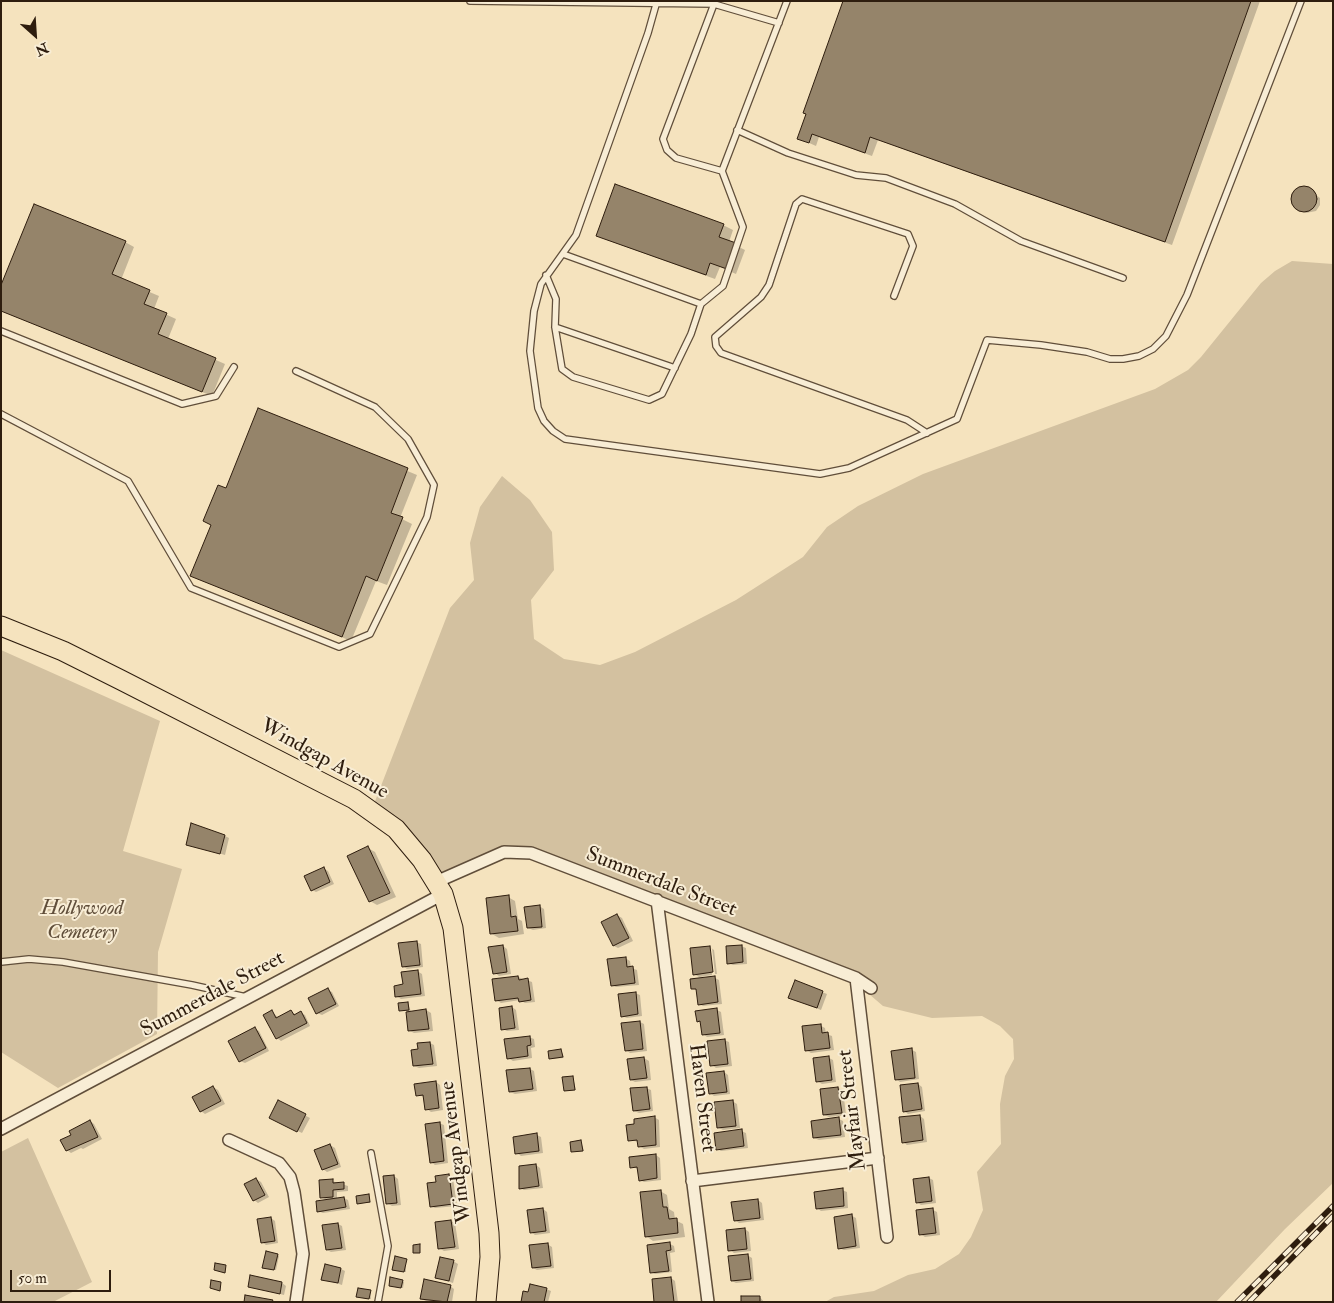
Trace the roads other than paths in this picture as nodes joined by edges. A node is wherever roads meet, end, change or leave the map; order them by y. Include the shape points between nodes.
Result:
1 (470, 1) edge
2 (787, 1) edge
3 (1301, 1) edge
4 (657, 2) edge
5 (714, 4) junction
6 (779, 23) junction
7 (737, 130) junction
8 (722, 172) junction
9 (564, 254) junction
10 (546, 275) junction
11 (1124, 278) dead end
12 (894, 296) dead end
13 (701, 304) junction
14 (555, 327) junction
15 (1, 331) edge
16 (234, 367) dead end
17 (675, 368) junction
18 (296, 371) dead end
19 (1, 414) edge
20 (927, 433) junction
21 (1, 626) edge
22 (439, 888) junction
23 (656, 900) junction
24 (1, 962) edge
25 (856, 978) junction
26 (871, 988) dead end
27 (248, 998) junction
28 (1, 1129) edge
29 (229, 1140) dead end
30 (371, 1153) dead end
31 (878, 1158) junction
32 (692, 1181) junction
33 (887, 1238) dead end
34 (296, 1302) edge
35 (378, 1302) edge
36 (486, 1302) edge
37 (708, 1302) edge

1 - 4 lane
2 - 6 lane
3 - 20 lane via 1187,295 1166,336 1153,349 1123,359 1041,345 987,340 959,417
4 - 5 lane
4 - 9 lane via 576,235
5 - 6 lane
5 - 8 lane via 663,139 667,150 676,158
6 - 7 lane
7 - 8 lane
7 - 11 lane via 788,153 856,175 886,178 955,204 1022,241
8 - 13 lane via 743,228 723,286
9 - 10 lane
9 - 13 lane
10 - 14 lane via 556,299
10 - 20 lane via 534,311 530,351 538,408 548,426 565,438 820,474 849,468
12 - 20 lane via 913,246 908,234 802,199 796,204 769,285 761,297 715,337 716,346 722,354 907,420
13 - 17 lane
14 - 17 lane
14 - 17 lane via 562,369 573,377 649,400 662,394
15 - 16 lane via 182,404 216,396
18 - 19 lane via 375,406 408,438 434,485 427,517 370,634 339,647 191,588 128,481
21 - 22 main road, Windgap Avenue via 63,651 354,799 396,829 411,845
22 - 23 street, Summerdale Street via 504,852 516,851 531,853
22 - 27 street, Summerdale Street
22 - 36 main road, Windgap Avenue via 453,928 489,1232
23 - 25 street, Summerdale Street
23 - 32 street, Haven Street
24 - 27 lane via 29,959 63,962
25 - 26 street, Summerdale Street
25 - 31 street, Mayfair Street
27 - 28 street, Summerdale Street
29 - 34 street via 279,1163 290,1177 303,1254
30 - 35 lane via 388,1246
31 - 32 street
31 - 33 street, Mayfair Street
32 - 37 street, Haven Street

